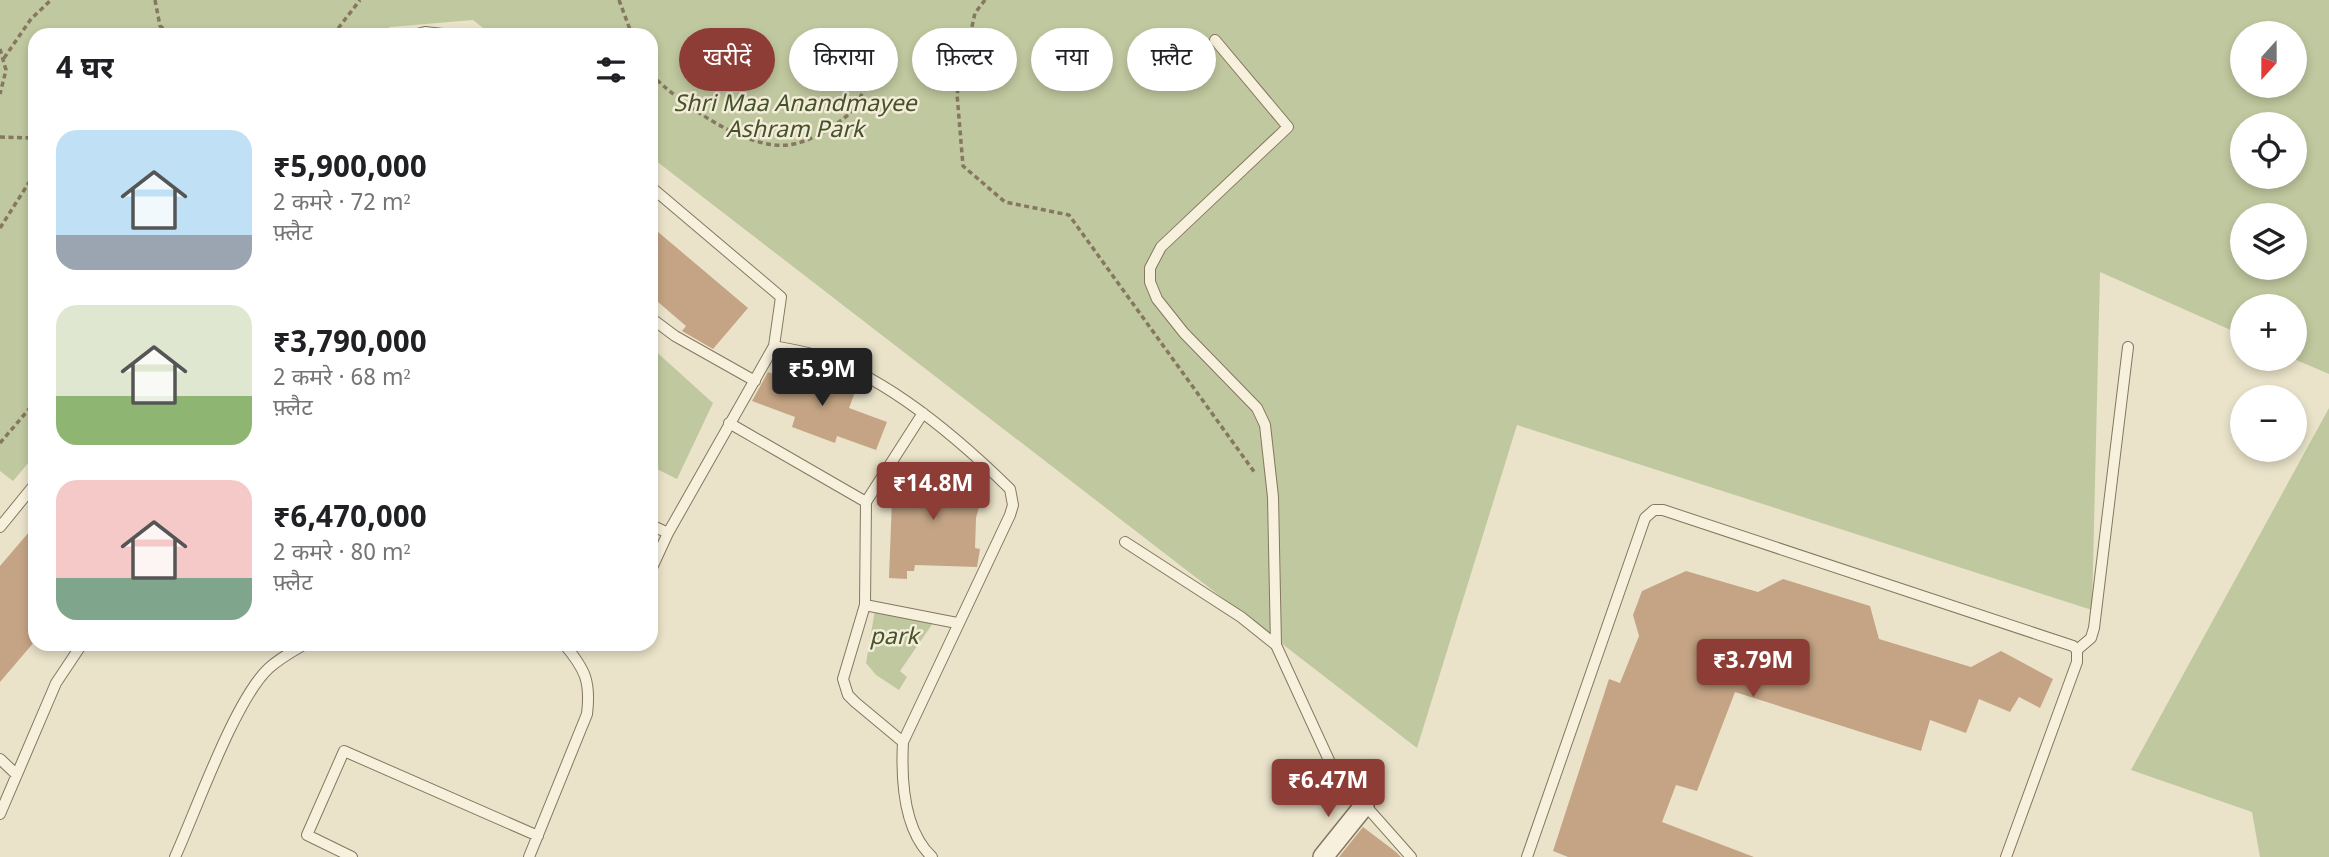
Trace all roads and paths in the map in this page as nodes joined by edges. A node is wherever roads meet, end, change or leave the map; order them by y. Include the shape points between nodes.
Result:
1 (51, 0) edge
2 (155, 0) edge
3 (360, 0) edge
4 (619, 0) edge
5 (985, 0) edge
6 (163, 28) edge
7 (338, 28) edge
8 (629, 28) edge
9 (1216, 41) edge
10 (0, 49) edge
11 (4, 58) junction
12 (658, 79) edge
13 (863, 91) edge
14 (0, 94) edge
15 (0, 137) edge
16 (28, 138) edge
17 (28, 184) edge
18 (658, 193) edge
19 (0, 228) edge
20 (658, 323) edge
21 (774, 346) junction
22 (2128, 347) dead end
23 (755, 381) junction
24 (28, 410) edge
25 (923, 413) junction
26 (729, 423) junction
27 (0, 443) edge
28 (28, 493) edge
29 (1273, 497) junction
30 (866, 502) junction
31 (0, 527) edge
32 (658, 528) edge
33 (668, 533) junction
34 (1125, 542) dead end
35 (658, 555) edge
36 (865, 605) junction
37 (957, 623) junction
38 (1276, 645) junction
39 (2077, 650) junction
40 (77, 651) edge
41 (295, 651) edge
42 (570, 651) edge
43 (903, 743) junction
44 (0, 759) edge
45 (16, 774) junction
46 (1364, 806) junction
47 (0, 814) edge
48 (538, 836) junction
49 (175, 857) edge
50 (352, 857) edge
51 (530, 857) edge
52 (932, 857) edge
53 (1324, 857) edge
54 (1411, 857) edge
55 (1527, 857) edge
56 (2006, 857) edge

1 - 11 path via 31,19
2 - 6 path
3 - 7 path
4 - 8 path
5 - 29 path via 975,13 957,94 963,166 1005,202 1069,215
9 - 29 lane via 1287,127 1161,247 1150,268 1150,282 1157,299 1184,333 1257,408 1267,437
10 - 11 path
11 - 14 path via 6,76
12 - 13 path via 714,122 750,139 786,146 809,139 851,112
15 - 16 path
17 - 19 path
18 - 21 lane via 781,297
20 - 23 lane
21 - 23 lane
21 - 25 lane via 817,356 861,375
22 - 39 lane via 2094,628 2091,638
23 - 26 lane
24 - 27 path
25 - 30 lane
25 - 37 lane via 992,471 1012,496 1010,516
26 - 30 lane
26 - 33 lane
28 - 31 lane
29 - 38 lane
30 - 36 lane
32 - 33 lane
33 - 35 lane
34 - 38 lane
36 - 37 lane
36 - 43 lane via 844,686 855,702
37 - 43 lane
38 - 46 lane via 1333,769
39 - 55 lane via 1654,510 1645,518
39 - 56 lane via 2077,662
40 - 45 lane via 55,683
41 - 49 lane via 268,669 239,713
42 - 48 lane via 583,667 589,692 587,715
43 - 52 lane via 901,775 913,827
44 - 45 lane
45 - 47 lane
46 - 53 street
46 - 54 lane
48 - 50 lane via 344,751 307,835
48 - 51 lane

